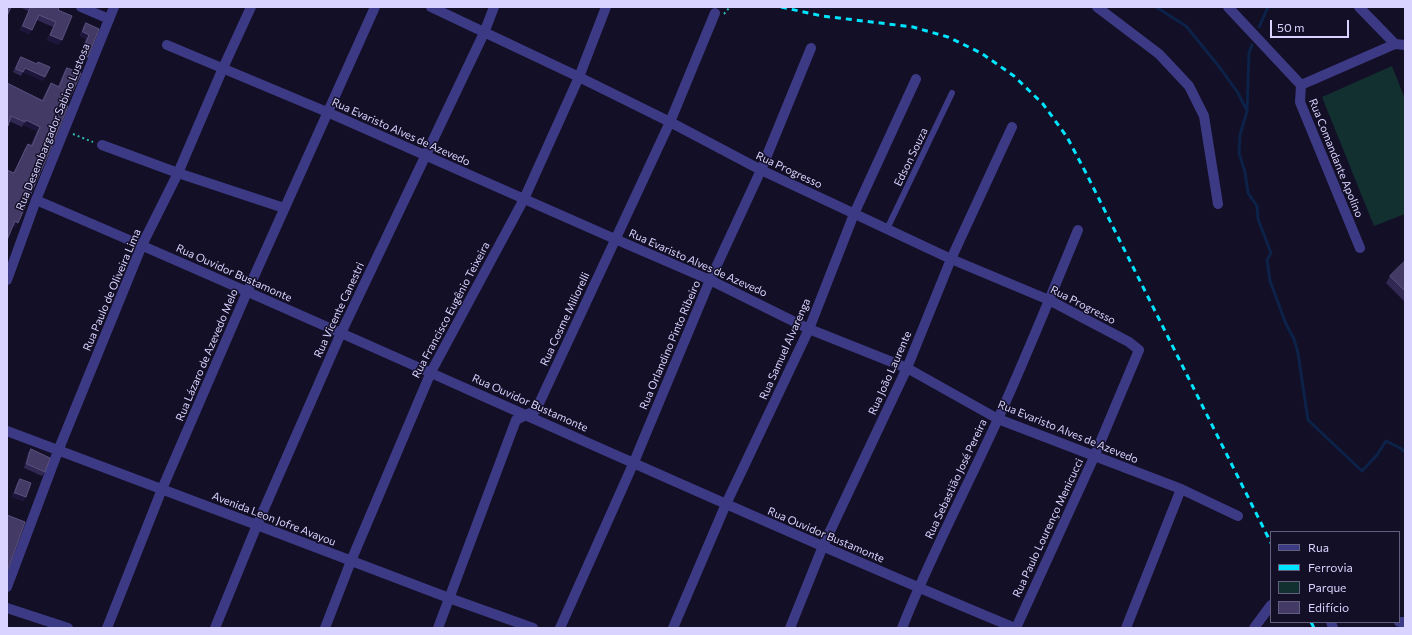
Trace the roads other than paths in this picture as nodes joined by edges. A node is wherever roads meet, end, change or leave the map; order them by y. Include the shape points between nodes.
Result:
1 (81, 7) edge
2 (114, 7) edge
3 (251, 7) edge
4 (375, 7) edge
5 (431, 7) edge
6 (494, 7) edge
7 (606, 7) edge
8 (1097, 7) edge
9 (1228, 7) edge
10 (1359, 7) edge
11 (715, 13) dead end
12 (109, 19) junction
13 (484, 33) junction
14 (168, 45) dead end
15 (1400, 45) edge
16 (811, 48) dead end
17 (223, 68) junction
18 (579, 77) junction
19 (916, 79) dead end
20 (1301, 85) junction
21 (952, 93) dead end
22 (327, 112) junction
23 (670, 122) junction
24 (1012, 127) dead end
25 (102, 145) road end
26 (425, 156) junction
27 (760, 170) junction
28 (178, 173) junction
29 (524, 199) junction
30 (36, 200) junction
31 (1218, 204) dead end
32 (284, 208) junction
33 (854, 214) junction
34 (887, 229) junction
35 (1078, 230) dead end
36 (615, 239) junction
37 (142, 245) junction
38 (1360, 248) dead end
39 (951, 259) junction
40 (7, 280) edge
41 (710, 280) junction
42 (247, 292) junction
43 (1049, 300) junction
44 (809, 330) junction
45 (341, 333) junction
46 (1139, 350) joint
47 (907, 368) junction
48 (431, 372) junction
49 (525, 415) junction
50 (998, 418) junction
51 (7, 431) edge
52 (58, 451) junction
53 (1094, 456) junction
54 (634, 462) junction
55 (162, 489) junction
56 (1181, 489) junction
57 (726, 504) junction
58 (1238, 516) dead end
59 (257, 525) junction
60 (823, 546) junction
61 (351, 561) junction
62 (7, 587) edge
63 (918, 588) junction
64 (449, 598) junction
65 (1270, 606) edge
66 (7, 608) edge
67 (1256, 627) edge
68 (68, 628) edge
69 (107, 628) edge
70 (215, 628) edge
71 (325, 628) edge
72 (438, 628) edge
73 (533, 628) edge
74 (560, 628) edge
75 (673, 628) edge
76 (790, 628) edge
77 (902, 628) edge
78 (1015, 628) edge
79 (1126, 628) edge

1 - 12 street
2 - 12 street, Rua Desembargador Sabino Lustosa
3 - 17 street, Rua Paulo de Oliveira Lima
4 - 22 street, Rua Lázaro de Azevedo Melo
5 - 13 street, Rua Progresso
6 - 13 street, Rua Vicente Canestri
7 - 18 street, Rua Francisco Eugênio Teixeira
8 - 31 street via 1159,54 1189,86 1204,116
9 - 20 street
10 - 15 street
11 - 23 street, Rua Cosme Miliorelli
12 - 30 street, Rua Desembargador Sabino Lustosa
13 - 18 street, Rua Progresso
13 - 26 street, Rua Vicente Canestri
14 - 17 street, Rua Evaristo Alves de Azevedo
15 - 20 street
16 - 27 street, Rua Orlandino Pinto Ribeiro
17 - 22 street, Rua Evaristo Alves de Azevedo
17 - 28 street, Rua Paulo de Oliveira Lima
18 - 23 street, Rua Progresso
18 - 29 street, Rua Francisco Eugênio Teixeira
19 - 33 street, Rua Samuel Alvarenga
20 - 38 street, Rua Comandante Apolino via 1300,102
21 - 34 lane, Edson Souza
22 - 26 street, Rua Evaristo Alves de Azevedo
22 - 32 street, Rua Lázaro de Azevedo Melo
23 - 27 street, Rua Progresso
23 - 36 street, Rua Cosme Miliorelli
24 - 39 street, Rua João Laurente
25 - 28 street
26 - 29 street, Rua Evaristo Alves de Azevedo
26 - 45 street, Rua Vicente Canestri
27 - 33 street, Rua Progresso
27 - 41 street, Rua Orlandino Pinto Ribeiro
28 - 32 street
28 - 37 street, Rua Paulo de Oliveira Lima
29 - 36 street, Rua Evaristo Alves de Azevedo
29 - 48 street, Rua Francisco Eugênio Teixeira
30 - 37 street, Rua Ouvidor Bustamonte
30 - 40 street, Rua Desembargador Sabino Lustosa
32 - 42 street, Rua Lázaro de Azevedo Melo
33 - 34 street, Rua Progresso
33 - 44 street, Rua Samuel Alvarenga
34 - 39 street, Rua Progresso
35 - 43 street, Rua Sebastião José Pereira
36 - 41 street, Rua Evaristo Alves de Azevedo
36 - 49 street, Rua Cosme Miliorelli via 536,410
37 - 42 street, Rua Ouvidor Bustamonte
37 - 52 street, Rua Paulo de Oliveira Lima
39 - 43 street, Rua Progresso
39 - 47 street, Rua João Laurente
41 - 44 street, Rua Evaristo Alves de Azevedo
41 - 54 street, Rua Orlandino Pinto Ribeiro
42 - 45 street, Rua Ouvidor Bustamonte
42 - 55 street, Rua Lázaro de Azevedo Melo
43 - 46 street, Rua Progresso via 1129,342
43 - 50 street, Rua Sebastião José Pereira
44 - 47 street, Rua Evaristo Alves de Azevedo
44 - 57 street, Rua Samuel Alvarenga
45 - 48 street, Rua Ouvidor Bustamonte
45 - 59 street, Rua Vicente Canestri
46 - 53 street, Rua Paulo Lourenço Menicucci
47 - 50 street, Rua Evaristo Alves de Azevedo
47 - 60 street, Rua João Laurente
48 - 49 street, Rua Ouvidor Bustamonte
48 - 61 street, Rua Francisco Eugênio Teixeira
49 - 54 street, Rua Ouvidor Bustamonte
49 - 64 street, Rua Cosme Miliorelli via 516,420
50 - 53 street, Rua Evaristo Alves de Azevedo
50 - 63 street, Rua Sebastião José Pereira
51 - 52 street, Avenida Leon Jofre Avayou
52 - 55 street, Avenida Leon Jofre Avayou
52 - 62 street, Rua Paulo de Oliveira Lima
53 - 56 street, Rua Evaristo Alves de Azevedo
53 - 78 street, Rua Paulo Lourenço Menicucci
54 - 57 street, Rua Ouvidor Bustamonte
54 - 74 street, Rua Orlandino Pinto Ribeiro
55 - 59 street, Avenida Leon Jofre Avayou
55 - 69 street, Rua Lázaro de Azevedo Melo
56 - 58 street, Rua Evaristo Alves de Azevedo
56 - 79 street
57 - 60 street, Rua Ouvidor Bustamonte
57 - 75 street, Rua Samuel Alvarenga
59 - 61 street, Avenida Leon Jofre Avayou
59 - 70 street, Rua Vicente Canestri
60 - 63 street, Rua Ouvidor Bustamonte
60 - 76 street, Rua João Laurente
61 - 64 street, Avenida Leon Jofre Avayou
61 - 71 street, Rua Francisco Eugênio Teixeira
63 - 77 street, Rua Sebastião José Pereira
63 - 78 street, Rua Ouvidor Bustamonte
64 - 72 street, Rua Cosme Miliorelli
64 - 73 street, Avenida Leon Jofre Avayou
65 - 67 street
66 - 68 street

